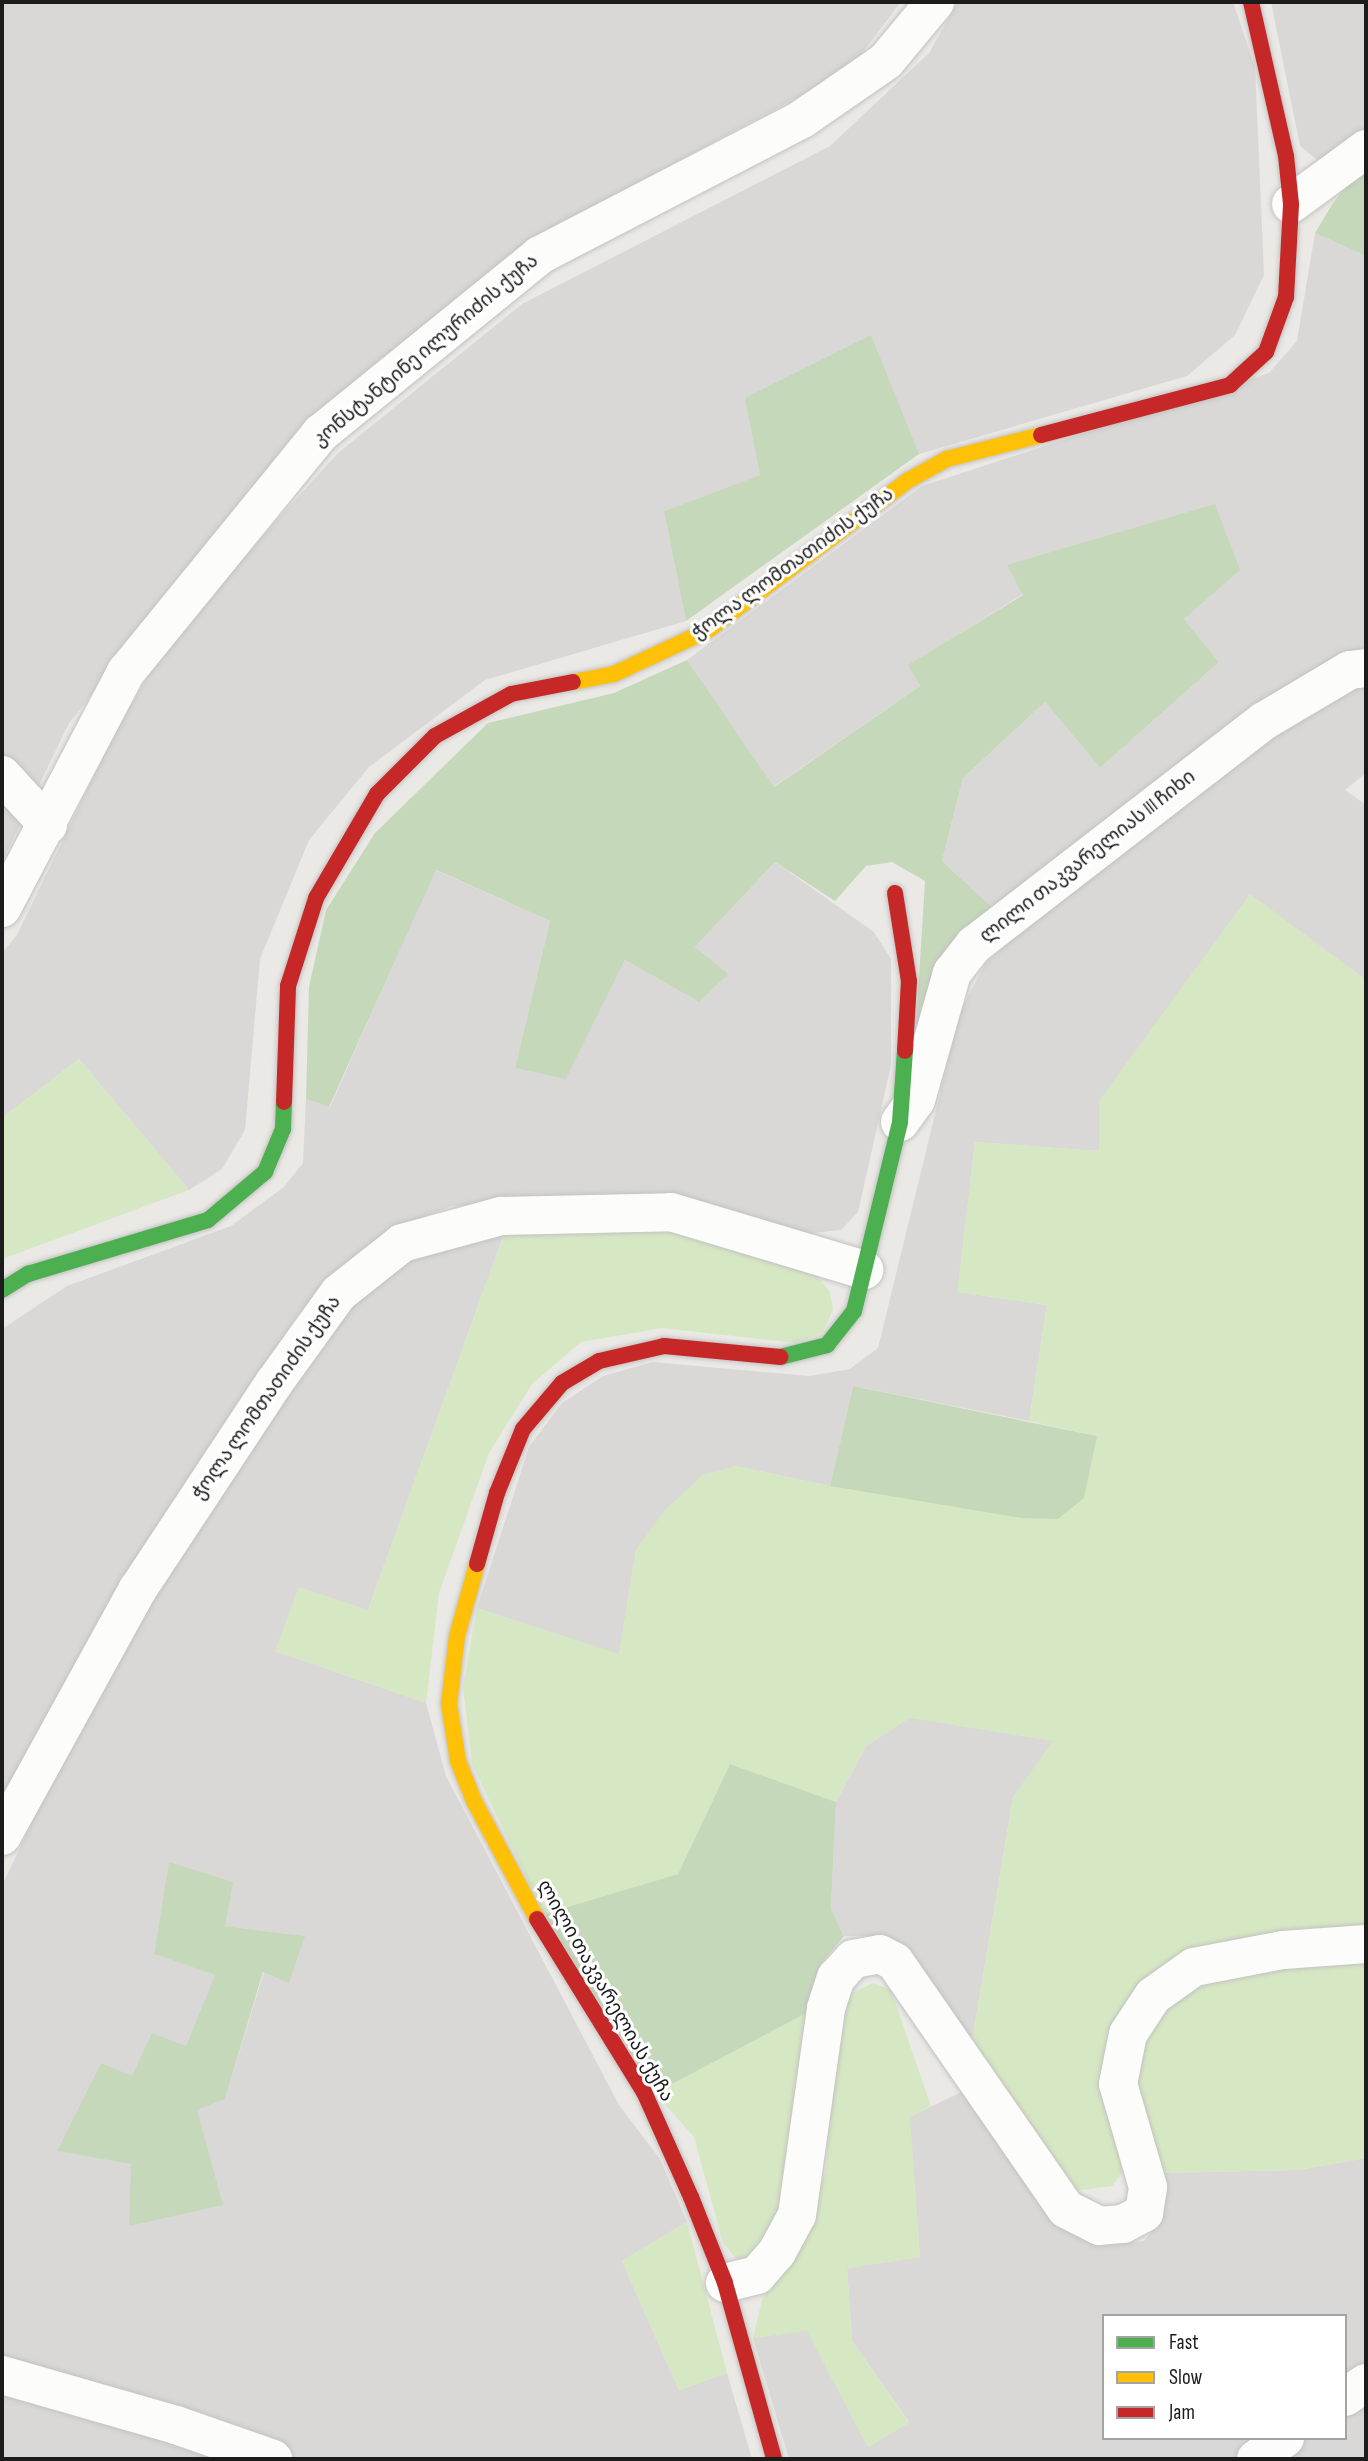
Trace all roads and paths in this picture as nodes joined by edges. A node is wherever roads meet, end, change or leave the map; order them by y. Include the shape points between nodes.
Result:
1 (935, 2) edge
2 (1251, 2) edge
3 (1366, 149) edge
4 (1291, 204) junction
5 (1366, 668) edge
6 (2, 775) edge
7 (48, 825) junction
8 (895, 893) dead end
9 (2, 908) edge
10 (900, 1122) junction
11 (863, 1270) junction
12 (2, 1290) edge
13 (2, 1836) edge
14 (1366, 1944) edge
15 (725, 2283) junction
16 (2, 2375) edge
17 (1366, 2383) edge
18 (1347, 2396) edge
19 (1282, 2440) edge
20 (274, 2459) edge
21 (774, 2459) edge
22 (1256, 2459) edge

1 - 7 street, კონსტანტინე ილურიძის ქუჩა via 886,61 802,119 540,255 321,433 127,672
2 - 4 street, ჭოლა ლომთათიძის ქუჩა via 1286,156
3 - 4 street
4 - 12 street, ჭოლა ლომთათიძის ქუჩა via 1286,297 1266,352 1230,385 947,460 906,481 708,630 668,652 614,674 511,694 435,736 377,794 316,898 288,986 283,1129 265,1172 208,1220 28,1274
5 - 10 street, ლილი თაკვარელიას III ჩიხი via 1350,670 1264,721 974,945 951,973 916,1100
6 - 7 street
7 - 9 street, კონსტანტინე ილურიძის ქუჩა
8 - 10 street, ლილი თაკვარელიას ქუჩა via 909,981
10 - 11 street, ლილი თაკვარელიას ქუჩა
11 - 13 street, ჭოლა ლომთათიძის ქუჩა via 671,1212 501,1216 402,1243 339,1293 266,1394 138,1589
11 - 15 street, ლილი თაკვარელიას ქუჩა via 854,1311 827,1345 785,1357 664,1346 599,1361 562,1383 523,1429 496,1493 457,1636 449,1704 458,1761 474,1801 554,1951 644,2092
14 - 15 street via 1283,1950 1194,1967 1153,1996 1128,2034 1118,2084 1148,2187 1144,2213 1123,2224 1099,2226 1066,2209 895,1962 880,1954 853,1959 836,1978 826,2008 797,2215 777,2252 757,2274
15 - 21 street, ლილი თაკვარელიას ქუჩა
16 - 20 street via 176,2425
17 - 18 street
19 - 22 street

